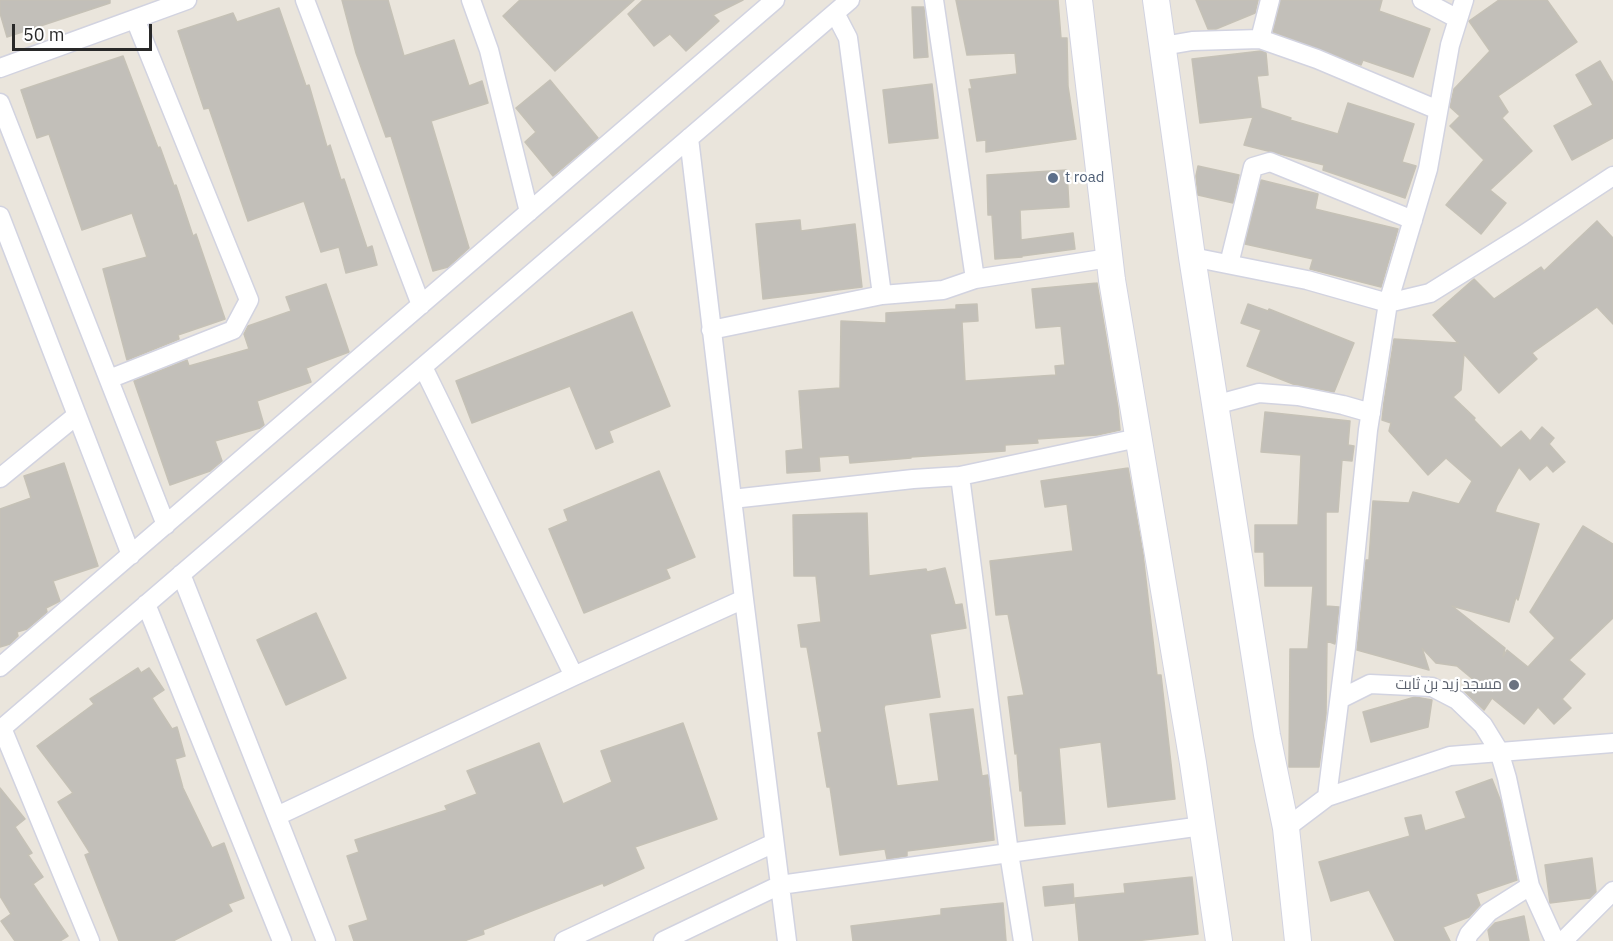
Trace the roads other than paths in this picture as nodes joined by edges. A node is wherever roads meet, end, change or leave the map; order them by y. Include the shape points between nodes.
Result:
1 (187, 0) edge
2 (305, 0) edge
3 (471, 0) edge
4 (775, 0) edge
5 (850, 0) edge
6 (934, 0) edge
7 (1079, 0) edge
8 (1156, 0) edge
9 (1270, 0) edge
10 (1422, 0) edge
11 (1464, 0) edge
12 (835, 13) junction
13 (135, 19) junction
14 (1458, 20) junction
15 (1260, 39) junction
16 (1162, 46) junction
17 (0, 68) edge
18 (0, 102) edge
19 (1438, 110) junction
20 (689, 138) junction
21 (1613, 176) edge
22 (529, 212) junction
23 (0, 216) edge
24 (1413, 220) junction
25 (1192, 256) junction
26 (1109, 258) junction
27 (1229, 264) junction
28 (975, 279) junction
29 (882, 295) junction
30 (1388, 303) junction
31 (421, 305) junction
32 (711, 330) junction
33 (423, 367) junction
34 (109, 379) junction
35 (1215, 405) junction
36 (1371, 413) junction
37 (77, 415) junction
38 (1138, 438) junction
39 (960, 476) junction
40 (0, 478) edge
41 (732, 498) junction
42 (166, 525) junction
43 (130, 555) junction
44 (182, 574) junction
45 (744, 599) junction
46 (146, 604) junction
47 (0, 667) edge
48 (574, 676) junction
49 (1340, 699) junction
50 (1, 729) edge
51 (1613, 743) edge
52 (1499, 751) junction
53 (1327, 797) junction
54 (277, 816) junction
55 (1202, 826) junction
56 (1286, 828) junction
57 (774, 843) junction
58 (1009, 853) junction
59 (780, 885) junction
60 (1530, 886) junction
61 (1613, 891) edge
62 (90, 941) edge
63 (282, 941) edge
64 (326, 941) edge
65 (564, 941) edge
66 (663, 941) edge
67 (787, 941) edge
68 (1023, 941) edge
69 (1219, 941) edge
70 (1298, 941) edge
71 (1466, 941) edge
72 (1555, 941) edge
73 (1563, 941) edge

1 - 13 street
2 - 31 street
3 - 22 street via 489,50
4 - 22 street
5 - 12 street
6 - 28 street
7 - 26 street
8 - 16 street
9 - 15 street
10 - 14 street
11 - 14 street
12 - 20 street
12 - 29 street via 848,38
13 - 17 street
13 - 34 street via 249,300 233,330
14 - 19 street
15 - 16 street
15 - 19 street
16 - 25 street
18 - 34 street
19 - 24 street via 1428,169
20 - 32 street
20 - 33 street
21 - 30 street via 1430,292
22 - 31 street
23 - 37 street
24 - 27 street via 1270,162 1253,167
24 - 30 street
25 - 27 street
25 - 35 street
26 - 28 street
26 - 38 street
27 - 30 street via 1307,280
28 - 29 street via 943,290
29 - 32 street
30 - 36 street
31 - 42 street
32 - 41 street
33 - 44 street
33 - 48 street
34 - 42 street
35 - 36 street via 1259,393 1298,396
35 - 56 street via 1267,735
36 - 49 street
37 - 40 street
37 - 43 street
38 - 39 street
38 - 55 street
39 - 41 street
39 - 58 street
41 - 45 street
42 - 43 street
43 - 47 street
44 - 46 street
44 - 54 street
45 - 48 street
45 - 57 street
46 - 50 street
46 - 63 street
48 - 54 street
49 - 52 street via 1370,684 1432,687 1457,700 1483,725
49 - 53 street
50 - 62 street
51 - 52 street
52 - 53 street via 1450,756
52 - 60 street
53 - 56 street
54 - 64 street
55 - 58 street
55 - 69 street
56 - 70 street
57 - 59 street
57 - 65 street
58 - 59 street
58 - 68 street
59 - 66 street
59 - 67 street
60 - 71 street via 1489,912
60 - 72 street
61 - 73 street

